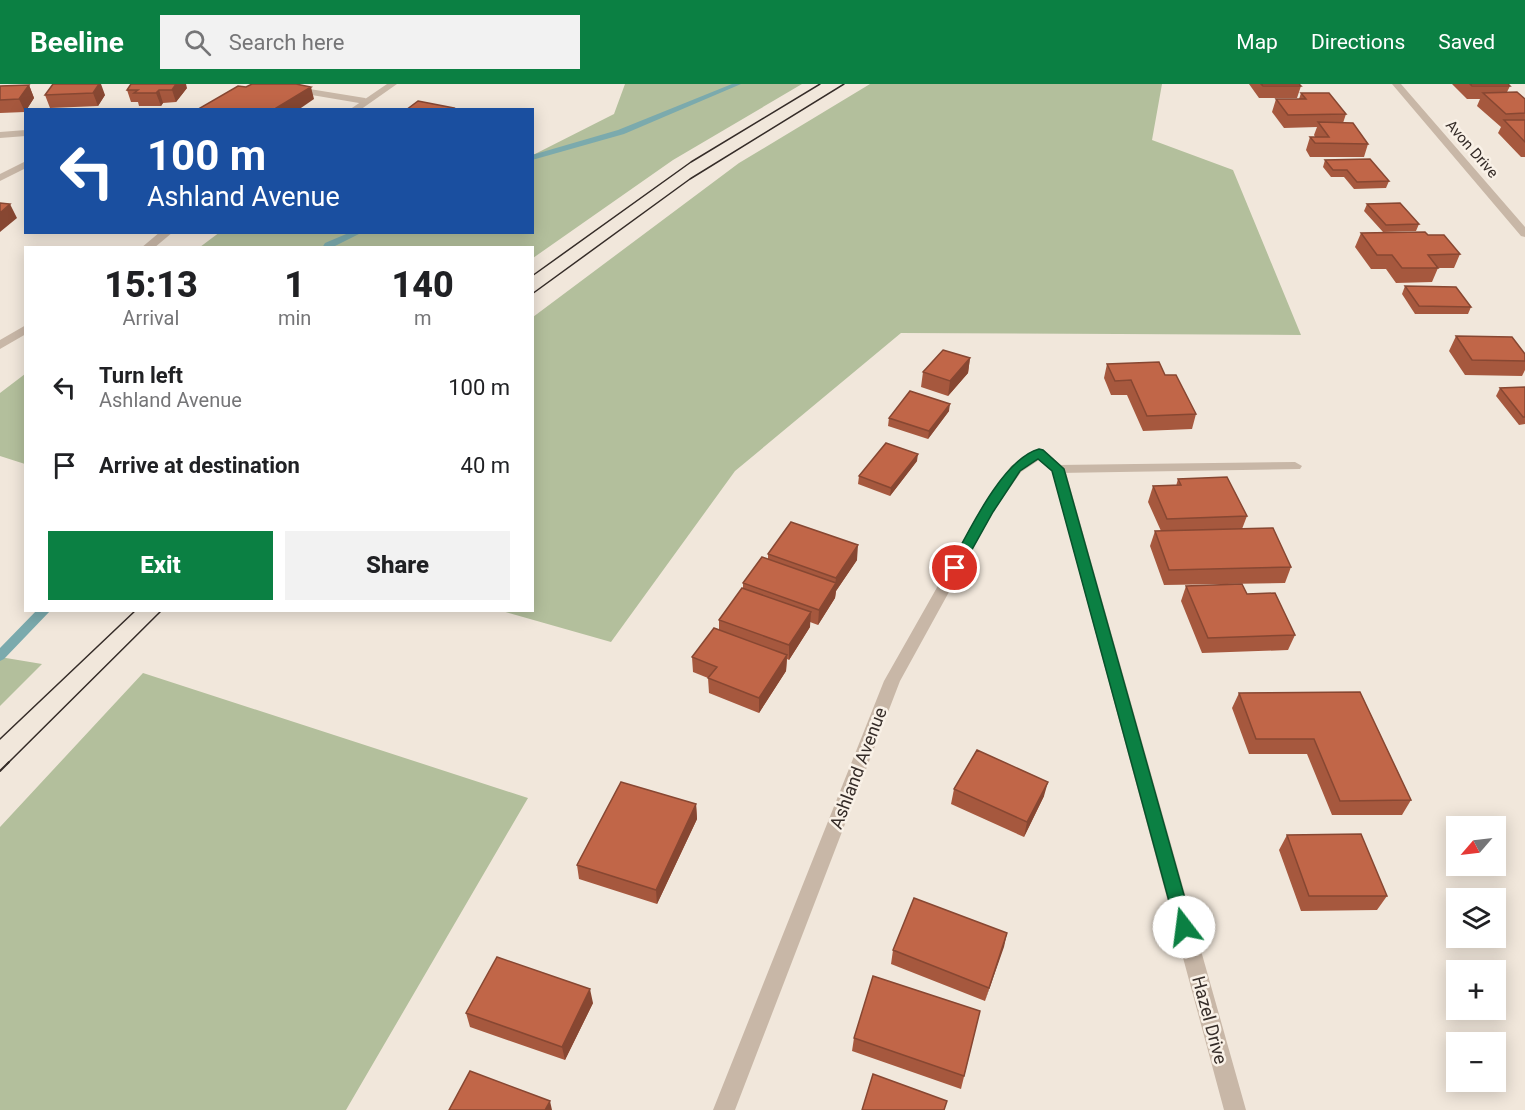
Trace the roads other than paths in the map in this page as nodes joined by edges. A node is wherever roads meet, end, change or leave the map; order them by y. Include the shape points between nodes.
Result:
1 (393, 84) edge
2 (1396, 84) edge
3 (282, 89) edge
4 (365, 101) junction
5 (356, 108) edge
6 (24, 133) edge
7 (0, 135) edge
8 (24, 165) edge
9 (0, 178) edge
10 (165, 234) edge
11 (1525, 234) edge
12 (149, 246) edge
13 (24, 329) edge
14 (0, 345) edge
15 (1295, 466) dead end
16 (1058, 469) junction
17 (724, 1110) edge
18 (1235, 1110) edge

1 - 4 street
2 - 11 street, Avon Drive
3 - 4 street
4 - 5 street
6 - 7 street
8 - 9 street
10 - 12 street
13 - 14 street
15 - 16 street
16 - 17 street, Ashland Avenue via 1039,453 1016,469 987,511 892,681
16 - 18 street, Hazel Drive

